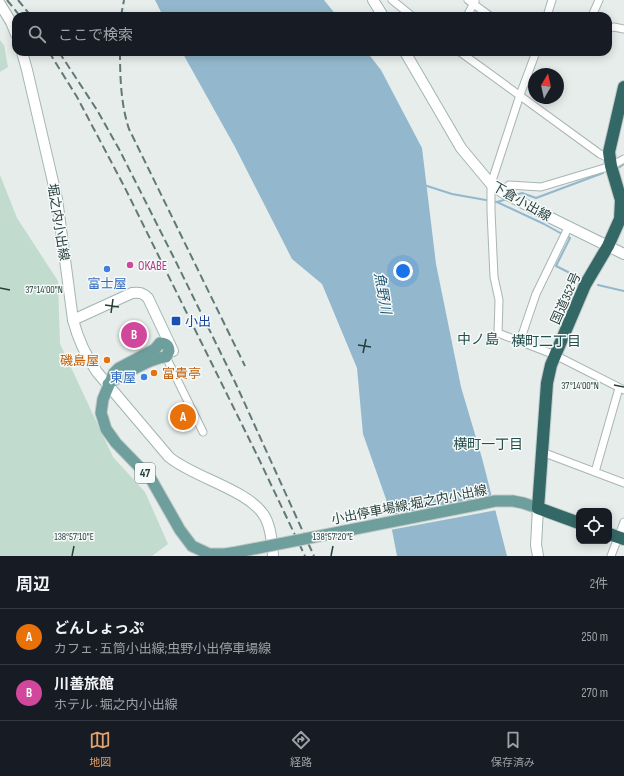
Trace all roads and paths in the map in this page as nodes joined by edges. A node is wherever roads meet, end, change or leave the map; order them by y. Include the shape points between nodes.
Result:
1 (374, 0) edge
2 (392, 0) edge
3 (552, 0) edge
4 (599, 0) edge
5 (472, 1) edge
6 (0, 4) edge
7 (382, 12) edge
8 (407, 12) edge
9 (468, 12) edge
10 (485, 12) edge
11 (548, 12) edge
12 (594, 12) edge
13 (12, 24) edge
14 (612, 27) edge
15 (624, 29) edge
16 (23, 56) edge
17 (407, 56) edge
18 (466, 56) edge
19 (535, 56) edge
20 (624, 87) edge
21 (520, 95) junction
22 (624, 159) edge
23 (610, 162) junction
24 (491, 184) junction
25 (502, 192) junction
26 (623, 200) edge
27 (623, 214) edge
28 (566, 232) junction
29 (608, 246) junction
30 (624, 254) edge
31 (73, 320) junction
32 (520, 341) junction
33 (555, 355) junction
34 (166, 357) junction
35 (108, 384) junction
36 (621, 389) edge
37 (203, 432) dead end
38 (542, 452) junction
39 (595, 472) junction
40 (624, 483) edge
41 (538, 508) junction
42 (576, 522) edge
43 (624, 522) edge
44 (617, 537) edge
45 (209, 555) edge
46 (225, 555) edge
47 (274, 556) edge
48 (538, 556) edge
49 (611, 556) edge

1 - 7 main road
2 - 8 street
3 - 11 street
4 - 12 street
5 - 9 street
5 - 10 street
6 - 13 main road
14 - 15 street
16 - 31 main road, 堀之内小出線 via 57,199
17 - 24 main road, 下倉小出線 via 461,148
18 - 21 street
19 - 21 street
20 - 23 highway, 国道352号
21 - 23 street
21 - 24 street
22 - 23 street
23 - 25 street via 540,188 509,185
23 - 26 highway, 国道352号
24 - 25 main road, 下倉小出線
24 - 32 street via 494,277 499,300 498,333
25 - 28 main road, 下倉小出線
26 - 27 highway, 国道352号
27 - 29 highway, 国道352号
28 - 29 main road, 下倉小出線
28 - 32 street via 536,294
29 - 30 main road, 下倉小出線
29 - 33 highway, 国道352号 via 585,285
31 - 34 main road via 139,292 148,298 174,349 172,355
31 - 35 main road, 堀之内小出線 via 87,358
32 - 33 street
33 - 36 street
33 - 38 highway, 国道352号 via 547,383
34 - 35 main road, 47 via 169,347 160,343 155,349 116,370
34 - 37 street
35 - 45 main road, 小出停車場線;堀之内小出線 / 47 via 101,413 106,428 116,443 151,479 192,546
35 - 47 main road, 堀之内小出線 via 169,457 206,479 245,497 258,508 265,517
36 - 39 street
38 - 39 street
38 - 41 highway, 国道352号
39 - 40 street
41 - 42 highway
41 - 46 main road, 小出停車場線;堀之内小出線 / 47, bridge via 513,501 481,504
41 - 48 main road
43 - 44 street
44 - 49 street
45 - 46 main road, 小出停車場線;堀之内小出線 / 47

